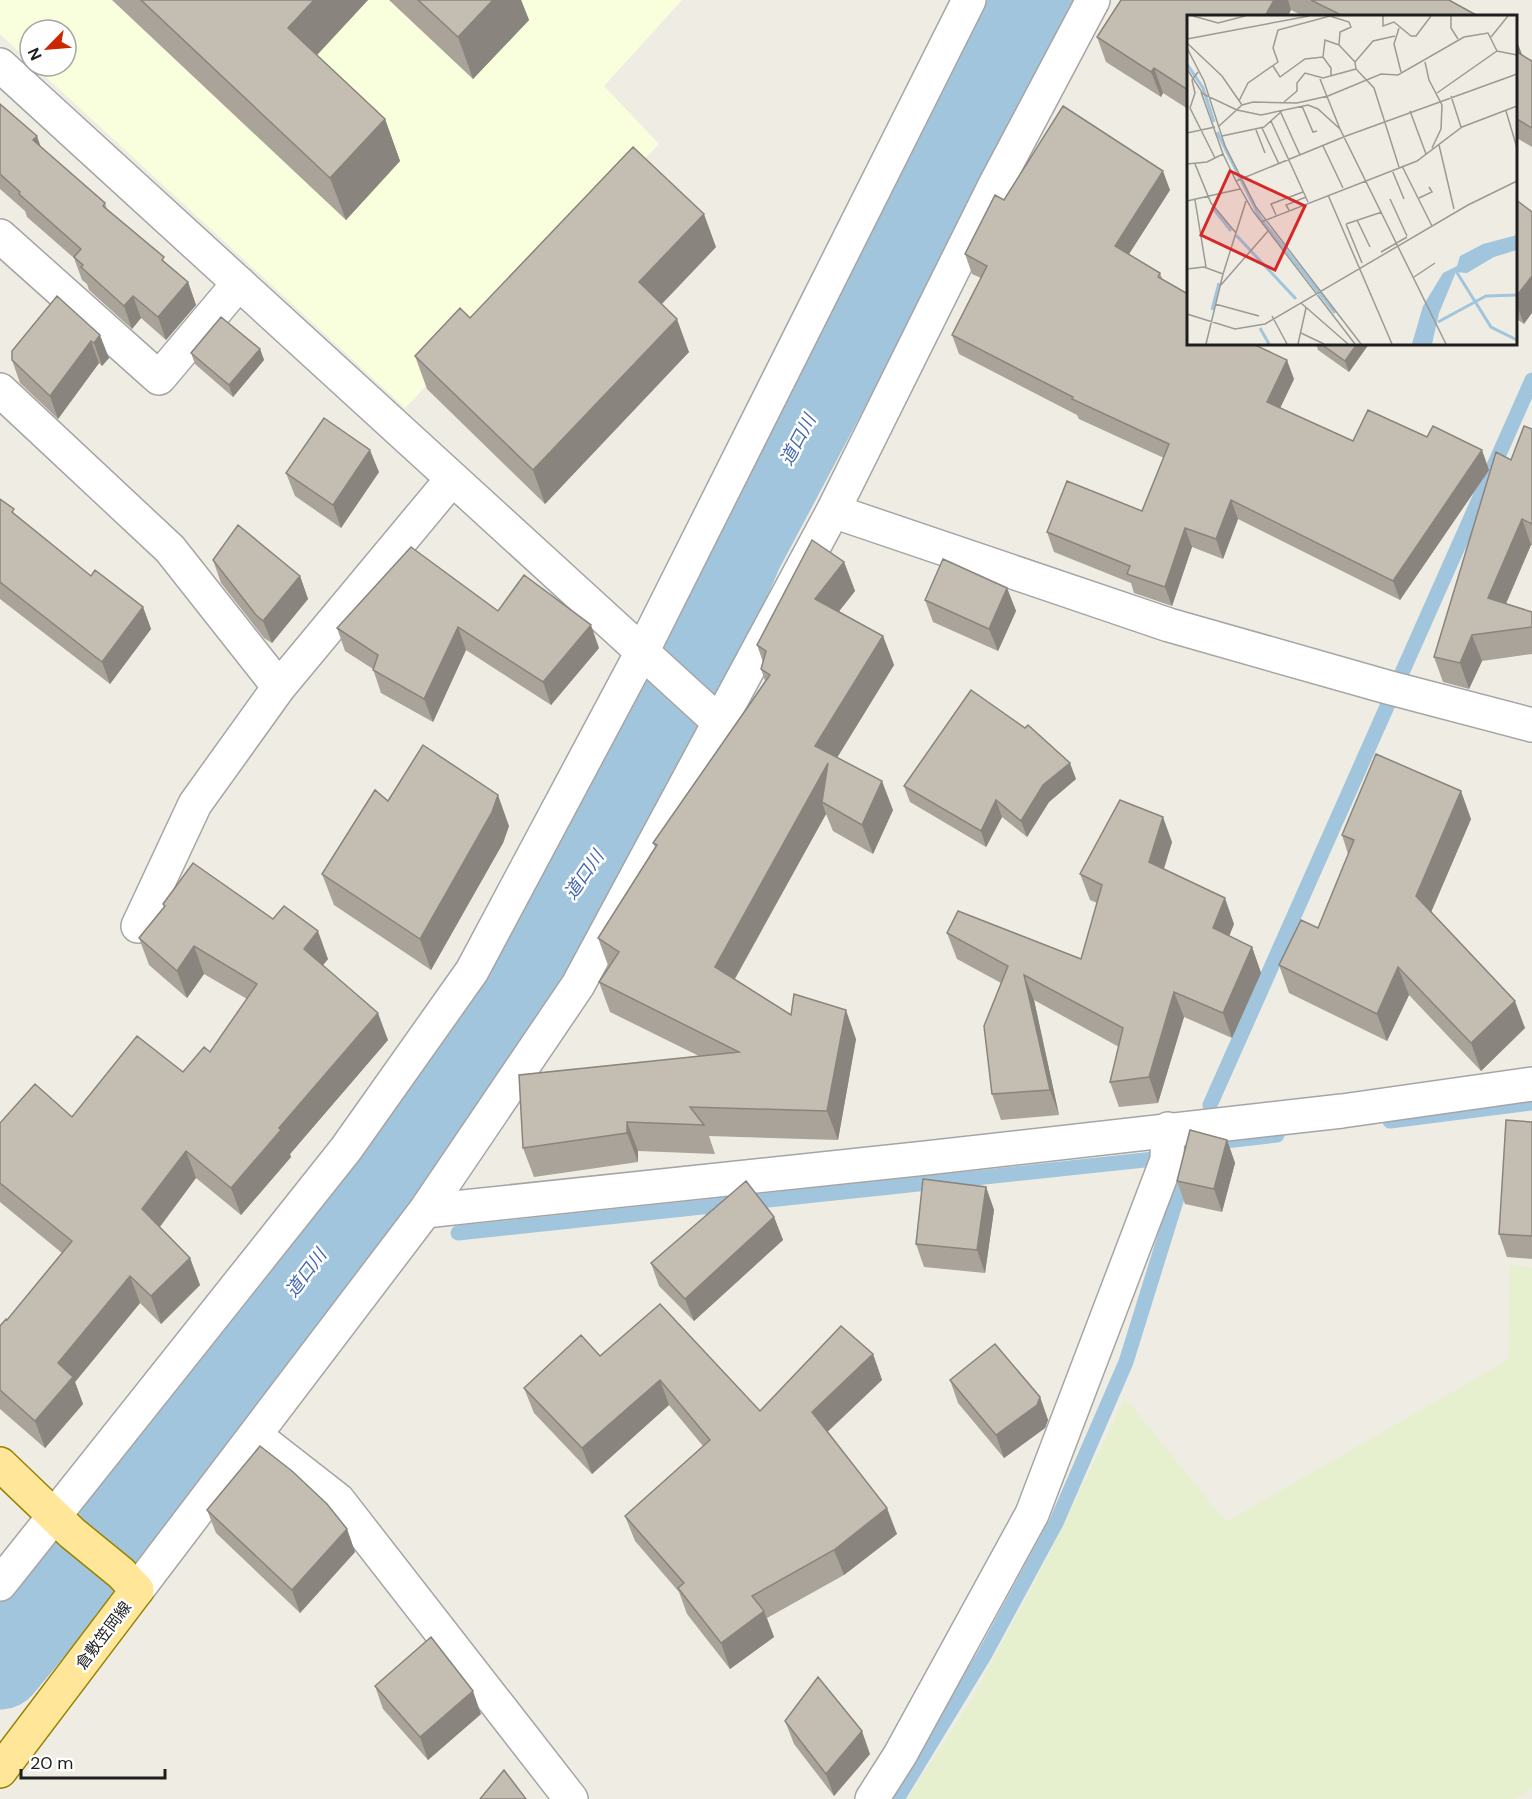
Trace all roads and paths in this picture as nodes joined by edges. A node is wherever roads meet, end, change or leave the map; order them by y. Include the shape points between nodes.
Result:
1 (969, 0) edge
2 (1093, 0) edge
3 (0, 65) edge
4 (0, 236) edge
5 (238, 283) junction
6 (0, 390) edge
7 (452, 479) junction
8 (833, 511) junction
9 (643, 654) junction
10 (279, 687) junction
11 (718, 721) junction
12 (1532, 725) edge
13 (138, 926) dead end
14 (1532, 1084) edge
15 (1168, 1129) junction
16 (425, 1212) junction
17 (256, 1436) junction
18 (0, 1464) edge
19 (63, 1524) junction
20 (129, 1582) junction
21 (0, 1584) edge
22 (0, 1771) edge
23 (572, 1799) edge
24 (872, 1799) edge

1 - 9 street
2 - 8 street via 994,187
3 - 5 street
4 - 5 street via 159,378
5 - 7 street
6 - 10 street via 170,549
7 - 9 street
7 - 10 street
8 - 11 street
8 - 12 street via 1169,626
9 - 11 street
9 - 19 street via 472,971 346,1149
10 - 13 street via 195,804
11 - 16 street via 578,985
14 - 15 street via 1342,1111
15 - 16 street
15 - 24 street via 1167,1160 1032,1514
16 - 17 street
17 - 20 street
17 - 23 street via 338,1500
18 - 19 main road, 倉敷笠岡線
19 - 20 main road, 倉敷笠岡線
19 - 21 street
20 - 22 main road, 倉敷笠岡線

